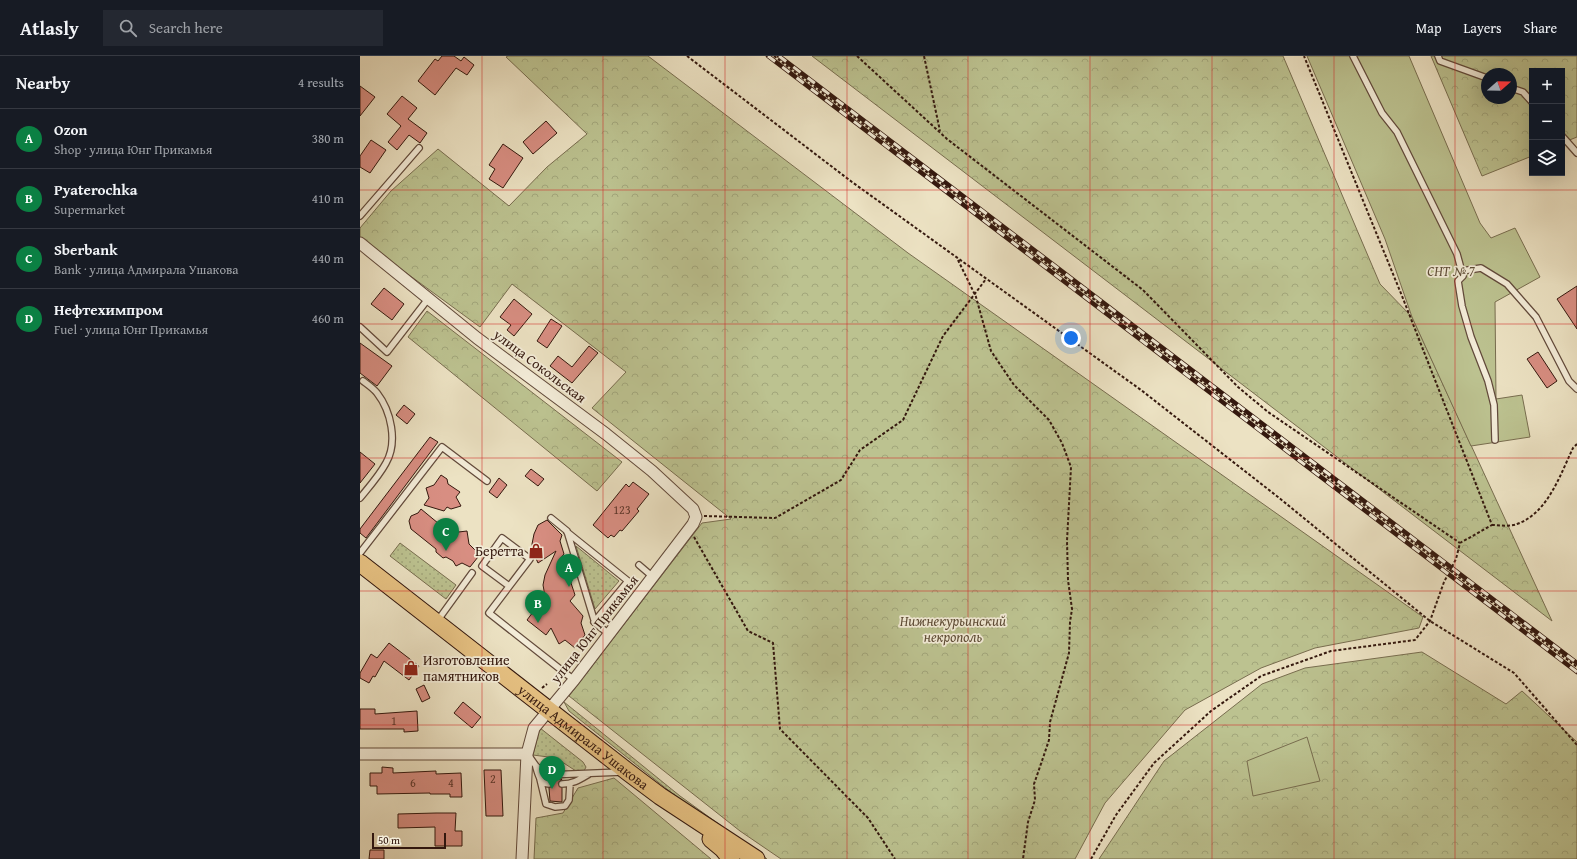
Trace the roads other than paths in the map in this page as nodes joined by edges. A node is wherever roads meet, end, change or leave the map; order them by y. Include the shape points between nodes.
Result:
1 (1353, 56) edge
2 (1438, 56) edge
3 (1481, 76) edge
4 (1517, 90) edge
5 (1529, 99) edge
6 (1565, 139) edge
7 (419, 148) dead end
8 (1577, 153) edge
9 (360, 216) edge
10 (360, 243) edge
11 (1462, 271) junction
12 (428, 299) junction
13 (360, 327) edge
14 (363, 381) dead end
15 (1577, 389) edge
16 (1495, 440) dead end
17 (487, 481) dead end
18 (360, 498) edge
19 (696, 517) joint
20 (551, 518) dead end
21 (567, 531) junction
22 (360, 553) edge
23 (360, 563) edge
24 (639, 565) dead end
25 (472, 573) dead end
26 (653, 577) junction
27 (509, 586) junction
28 (436, 622) junction
29 (594, 622) junction
30 (609, 634) junction
31 (574, 680) junction
32 (550, 710) junction
33 (360, 754) edge
34 (527, 754) junction
35 (536, 766) junction
36 (628, 772) junction
37 (589, 774) junction
38 (540, 780) junction
39 (549, 784) dead end
40 (562, 784) dead end
41 (570, 784) junction
42 (660, 796) junction
43 (522, 859) edge
44 (731, 859) edge
45 (756, 859) edge

1 - 11 lane via 1382,113 1397,132 1457,254
2 - 3 lane via 1440,61
4 - 5 lane
6 - 8 lane
7 - 9 lane
10 - 12 street, улица Сокольская
11 - 15 lane via 1482,268 1507,284 1536,317 1569,381
11 - 16 lane via 1463,276 1458,281 1462,306 1488,380 1494,405
12 - 13 lane via 387,352
12 - 19 street, улица Сокольская via 652,471 693,509
14 - 18 lane via 376,392 387,410 392,444 387,463
17 - 22 lane via 442,447
19 - 26 street, улица Юнг Прикамья via 690,529
20 - 21 lane
21 - 29 lane
21 - 29 lane via 628,581
23 - 28 main road, улица Адмирала Ушакова
24 - 26 lane
25 - 28 lane
26 - 30 street, улица Юнг Прикамья
27 - 27 lane via 530,559 502,538 482,566
27 - 31 lane via 489,613
28 - 32 main road, улица Адмирала Ушакова
29 - 30 lane
30 - 31 street, улица Юнг Прикамья
31 - 32 street, улица Юнг Прикамья
32 - 34 street, улица Юнг Прикамья via 534,728
32 - 36 main road, улица Адмирала Ушакова
33 - 34 street
34 - 35 lane
34 - 43 street, улица Юнг Прикамья
35 - 37 lane via 547,774
35 - 38 lane
36 - 37 lane
36 - 42 main road, улица Адмирала Ушакова
37 - 41 lane
38 - 39 lane
38 - 41 lane via 546,804 555,807 565,806 569,800
40 - 41 lane
42 - 44 main road via 723,849
42 - 45 main road, улица Адмирала Ушакова

